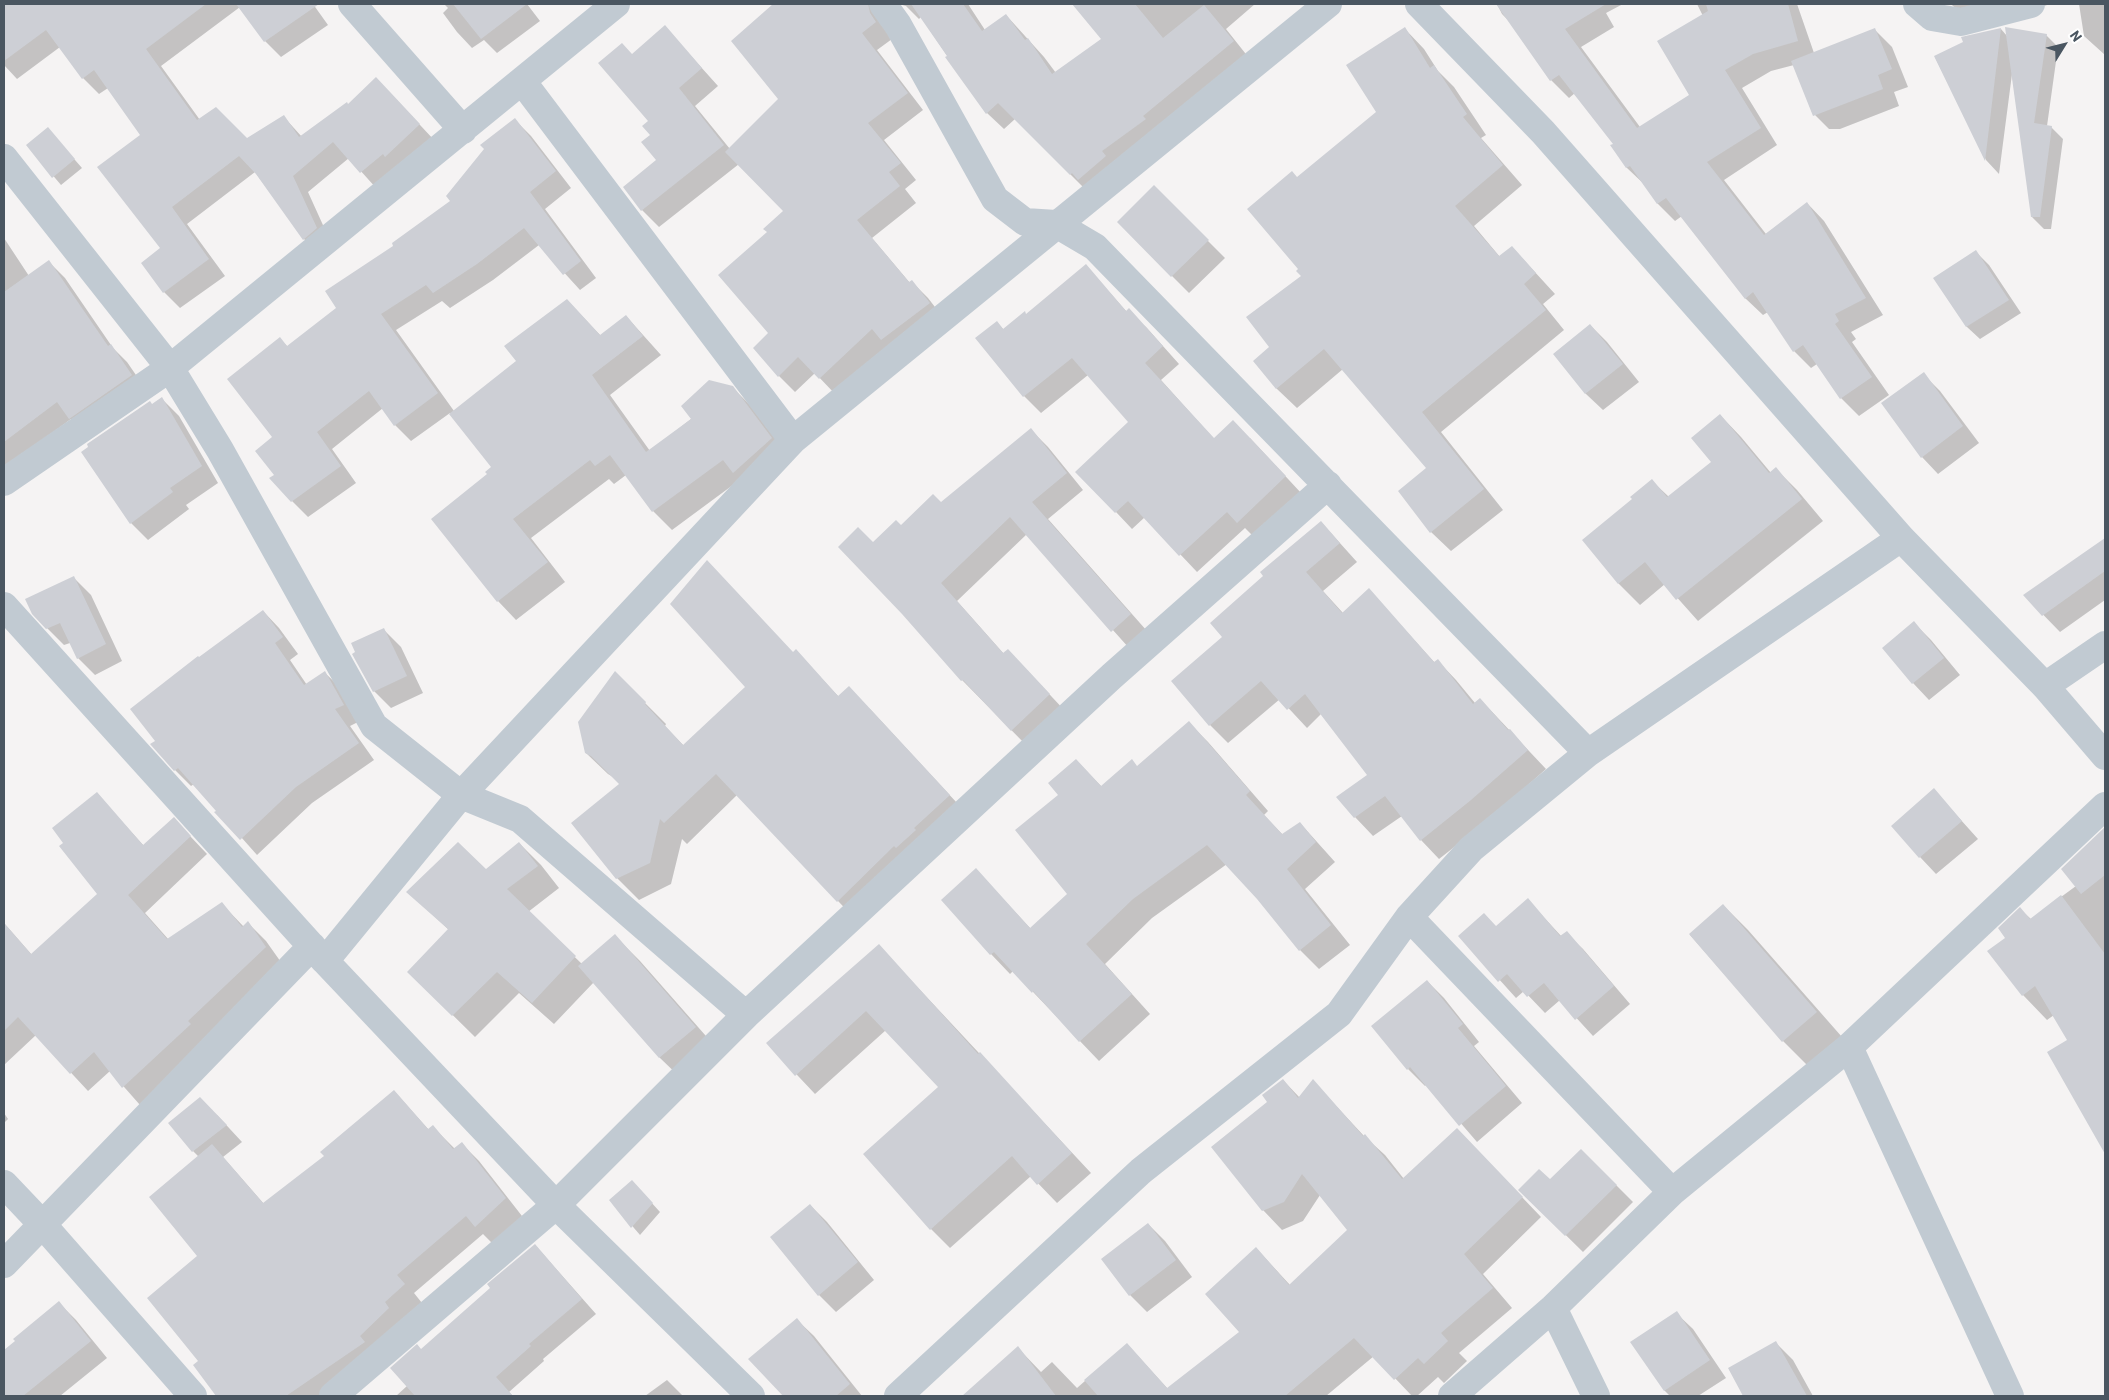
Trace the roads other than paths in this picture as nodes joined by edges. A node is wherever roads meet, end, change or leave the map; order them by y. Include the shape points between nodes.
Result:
1 (352, 4) edge
2 (616, 4) edge
3 (883, 4) edge
4 (1328, 4) edge
5 (1419, 4) edge
6 (1917, 4) edge
7 (2031, 4) edge
8 (522, 82) junction
9 (463, 130) junction
10 (4, 158) edge
11 (1056, 224) junction
12 (170, 368) junction
13 (793, 440) junction
14 (4, 482) edge
15 (1328, 485) junction
16 (1901, 538) junction
17 (4, 606) edge
18 (2105, 645) edge
19 (2045, 686) junction
20 (1588, 753) junction
21 (2105, 756) edge
22 (461, 794) junction
23 (2105, 806) edge
24 (1409, 917) junction
25 (319, 953) junction
26 (746, 1015) junction
27 (1849, 1047) junction
28 (4, 1184) edge
29 (1672, 1192) junction
30 (556, 1205) junction
31 (42, 1224) junction
32 (4, 1264) edge
33 (1553, 1308) junction
34 (193, 1396) edge
35 (333, 1396) edge
36 (752, 1396) edge
37 (898, 1396) edge
38 (1452, 1396) edge
39 (1596, 1396) edge
40 (2010, 1396) edge

1 - 9 street
2 - 8 street
3 - 11 street via 898,25 995,199 1025,222
4 - 11 street
5 - 16 street via 1543,132
6 - 7 street via 1932,17 1961,22
8 - 9 street
8 - 13 street
9 - 12 street
10 - 12 street
11 - 13 street
11 - 15 street via 1096,247
12 - 14 street
12 - 22 street via 220,450 374,726
13 - 22 street
15 - 20 street
15 - 26 street via 1112,676
16 - 19 street
16 - 20 street
17 - 25 street
18 - 19 street
19 - 21 street
20 - 24 street via 1471,849
22 - 25 street
22 - 26 street via 520,819
23 - 27 street
24 - 29 street
24 - 37 street via 1339,1014 1140,1171
25 - 30 street
25 - 31 street
26 - 30 street
27 - 29 street
27 - 40 street
28 - 31 street
29 - 33 street
30 - 35 street
30 - 36 street
31 - 32 street
31 - 34 street
33 - 38 street
33 - 39 street

